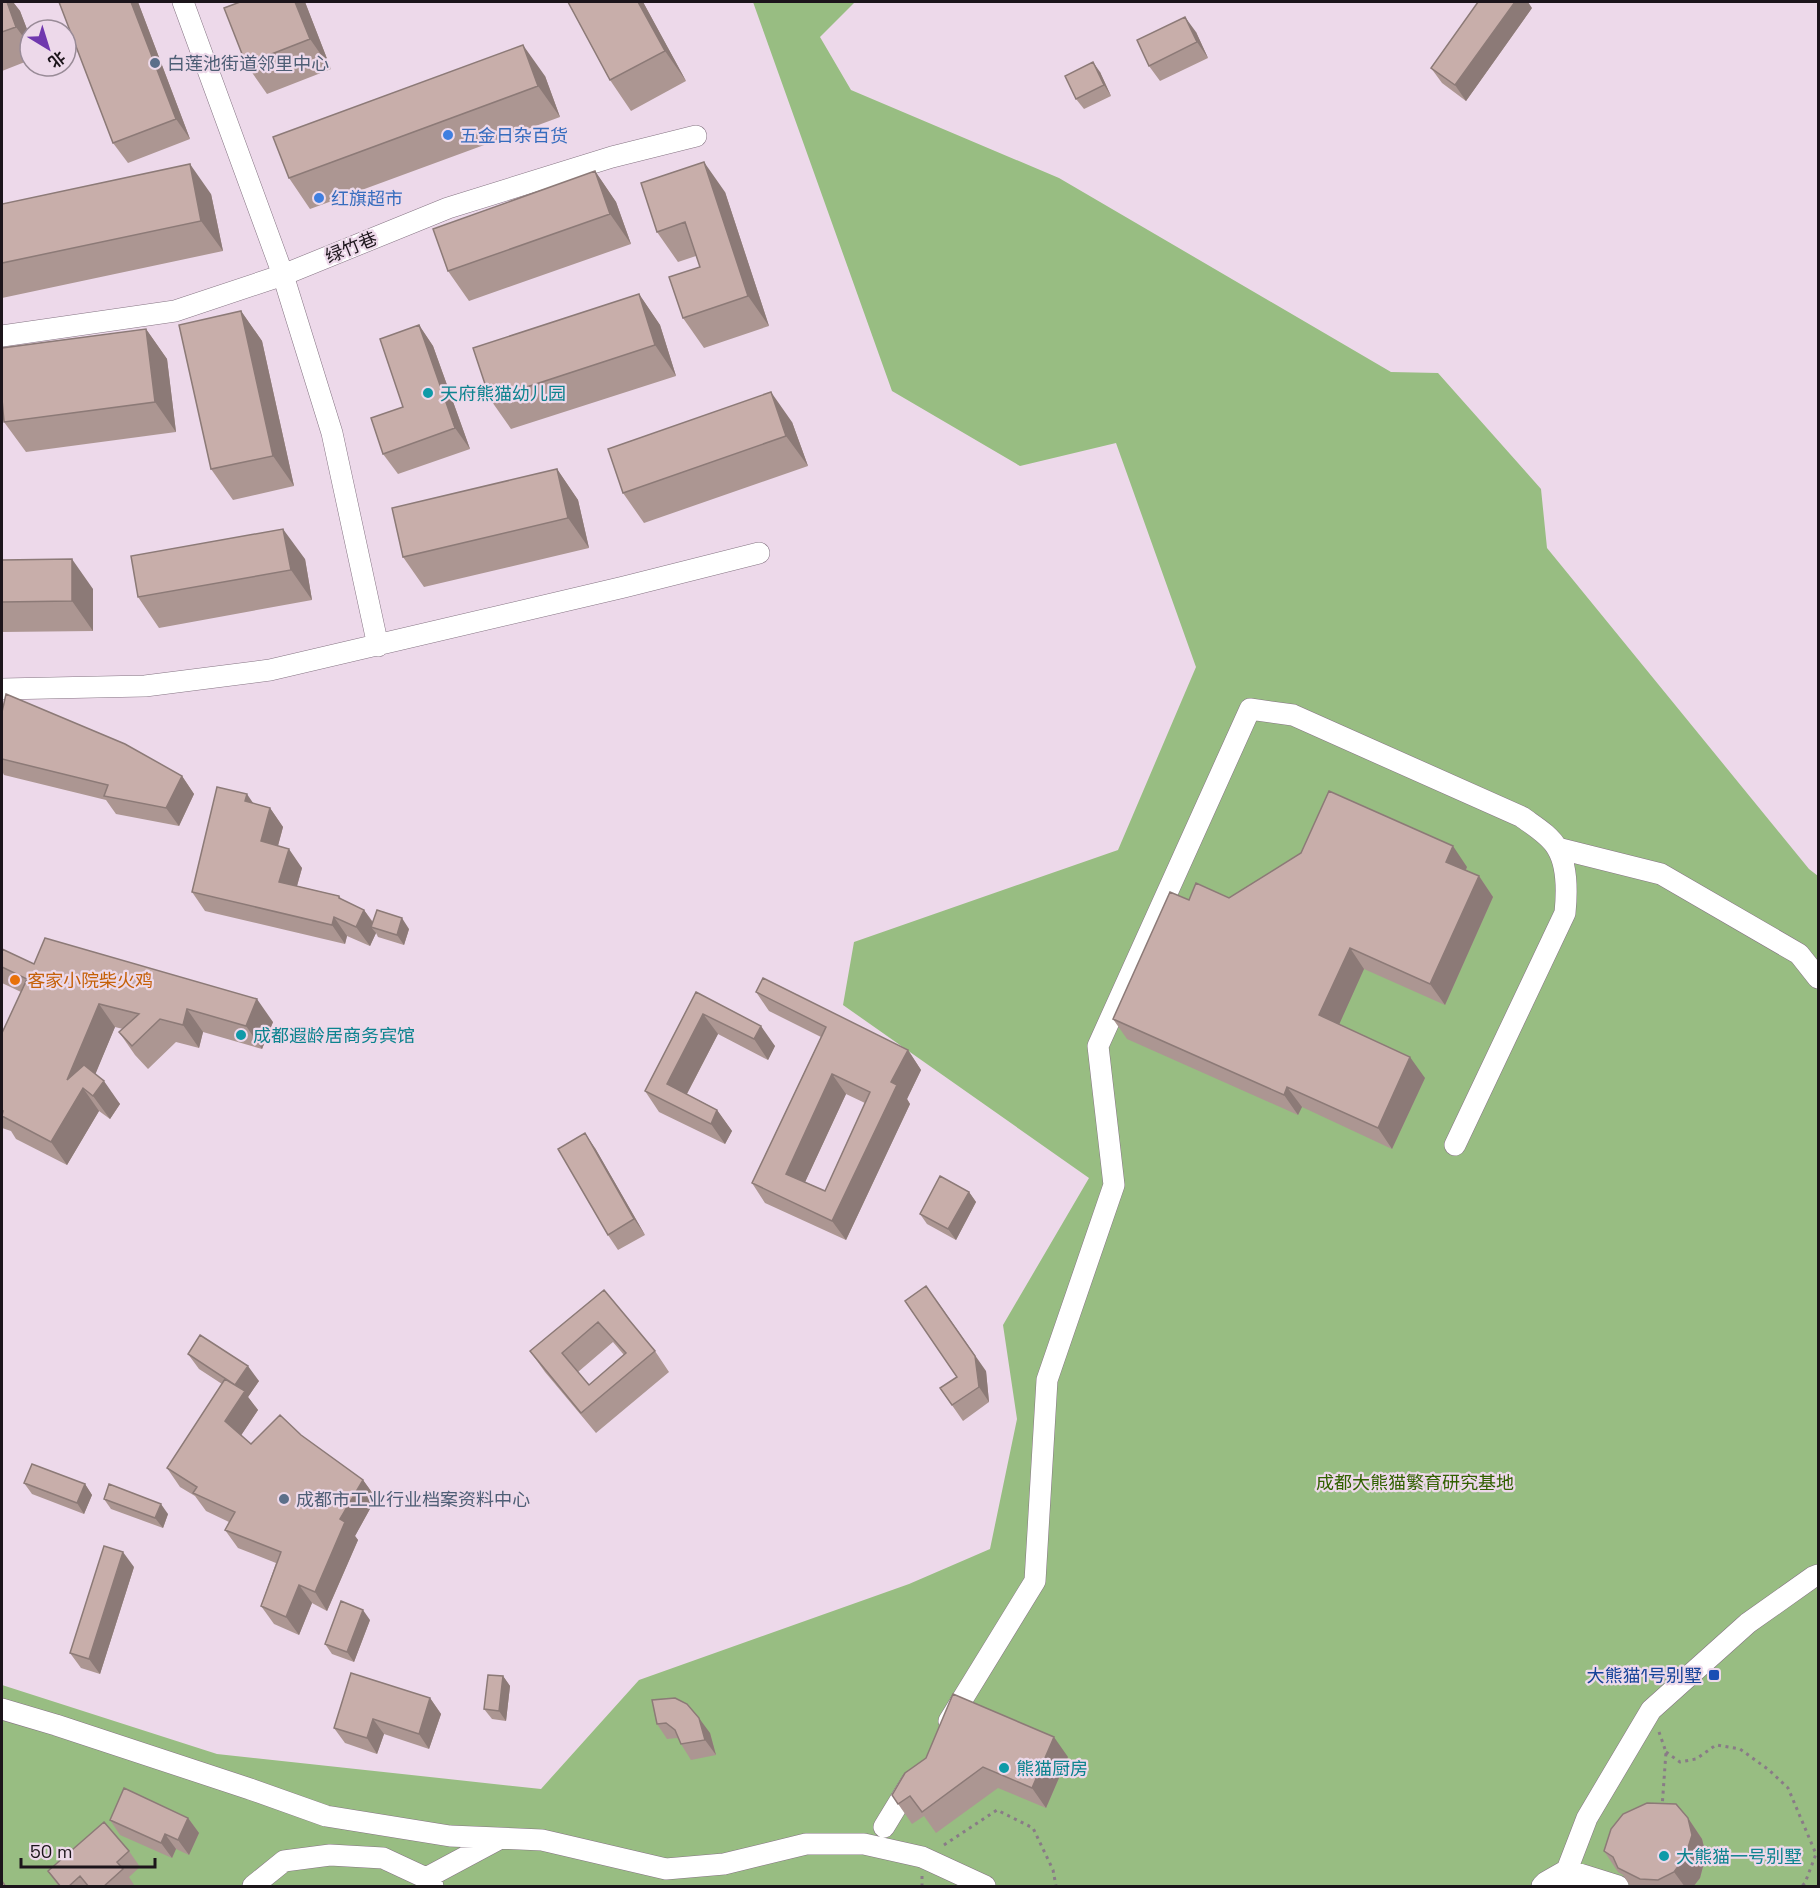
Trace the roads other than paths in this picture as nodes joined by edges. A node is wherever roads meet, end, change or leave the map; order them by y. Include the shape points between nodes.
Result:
1 (183, 2) edge
2 (696, 136) dead end
3 (283, 275) junction
4 (2, 336) edge
5 (759, 553) dead end
6 (378, 646) junction
7 (2, 689) edge
8 (1557, 848) junction
9 (1818, 978) edge
10 (1455, 1145) dead end
11 (1818, 1575) edge
12 (2, 1709) edge
13 (939, 1736) edge
14 (921, 1766) edge
15 (884, 1827) dead end
16 (498, 1840) junction
17 (1568, 1878) edge
18 (430, 1882) edge
19 (253, 1887) edge
20 (985, 1887) edge
21 (1542, 1887) edge
22 (1618, 1887) edge

1 - 3 street
2 - 3 street, 绿竹巷 via 612,157 448,208
3 - 4 street, 绿竹巷 via 175,311
3 - 6 street via 332,433
5 - 6 street
6 - 7 street via 270,670 146,686
8 - 9 street via 1660,874 1799,954
8 - 10 street via 1567,893 1565,913
8 - 13 street via 1542,832 1500,808 1293,715 1250,709 1098,1046 1114,1185 1047,1380 1035,1581
11 - 17 street via 1748,1623 1651,1710 1587,1818
12 - 16 street via 326,1816
14 - 15 street
16 - 18 street
16 - 20 street via 542,1840 666,1869 724,1864 806,1844 864,1844 922,1857
17 - 21 street via 1546,1882
17 - 22 street
18 - 19 street via 383,1858 330,1855 284,1861

